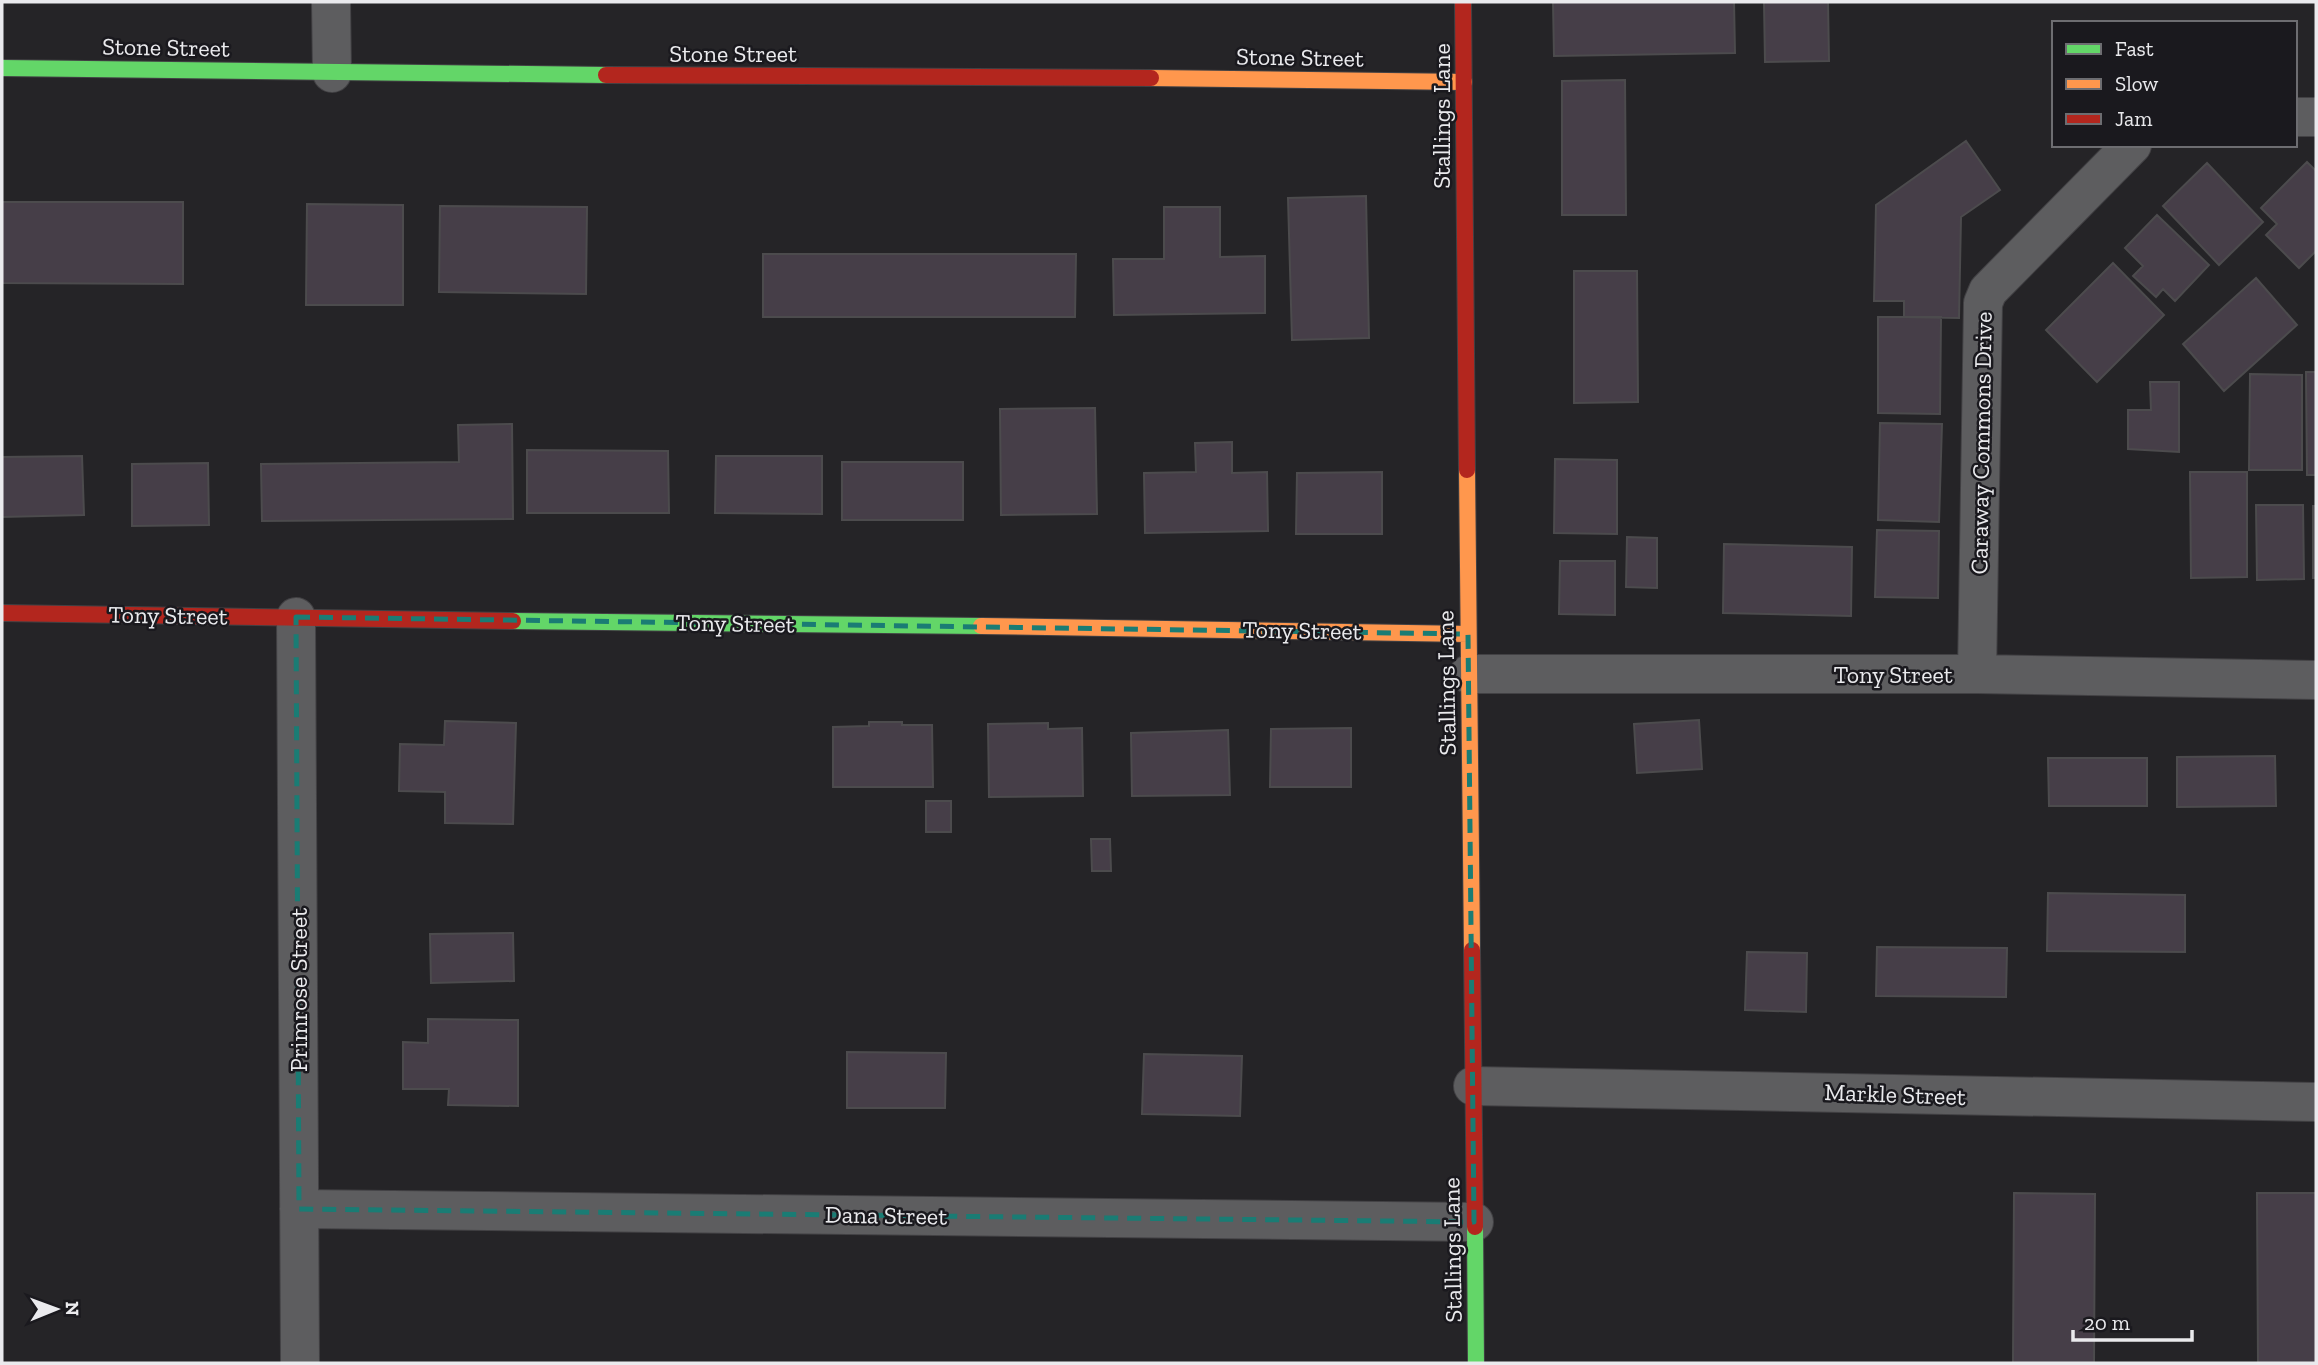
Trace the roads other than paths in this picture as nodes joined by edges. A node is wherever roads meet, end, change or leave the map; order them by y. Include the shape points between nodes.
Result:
1 (331, 2) edge
2 (1463, 2) edge
3 (2, 68) edge
4 (332, 73) junction
5 (1464, 82) junction
6 (2297, 117) edge
7 (2316, 117) edge
8 (2130, 147) edge
9 (2, 613) edge
10 (296, 617) junction
11 (1468, 634) junction
12 (1469, 674) junction
13 (1977, 674) junction
14 (2316, 680) edge
15 (1473, 1086) junction
16 (2316, 1102) edge
17 (299, 1209) junction
18 (1474, 1222) junction
19 (300, 1363) edge
20 (1476, 1363) edge

1 - 4 street
2 - 5 street, Stallings Lane
3 - 4 street, Stone Street
4 - 5 street, Stone Street
5 - 11 street, Stallings Lane
6 - 7 street
8 - 13 street, Caraway Commons Drive via 1988,291 1983,303
9 - 10 street, Tony Street
10 - 11 street, Tony Street
10 - 17 street, Primrose Street
11 - 12 street, Stallings Lane
12 - 13 street, Tony Street
12 - 15 street, Stallings Lane
13 - 14 street, Tony Street
15 - 16 street, Markle Street
15 - 18 street, Stallings Lane
17 - 18 street, Dana Street
17 - 19 street, Primrose Street
18 - 20 street, Stallings Lane

